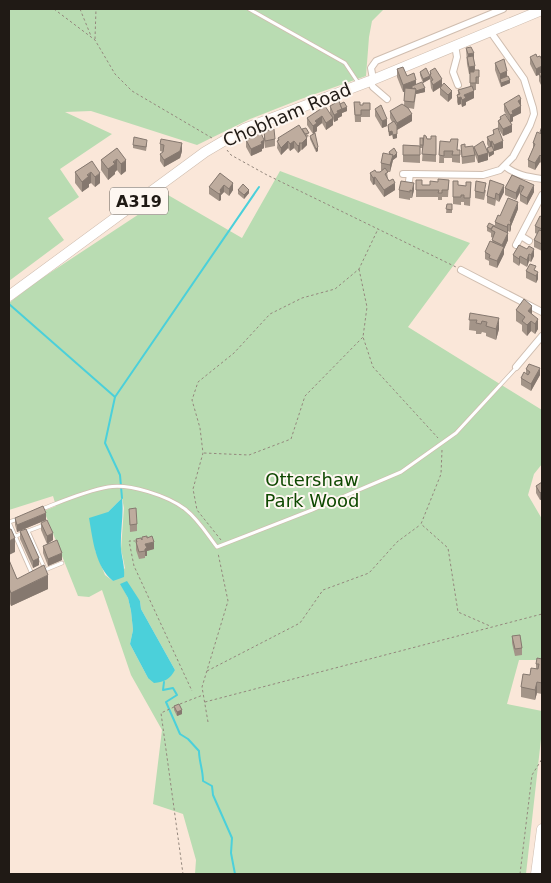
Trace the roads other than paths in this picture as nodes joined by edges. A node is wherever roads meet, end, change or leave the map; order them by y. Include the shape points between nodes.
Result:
1 (249, 9) edge
2 (503, 9) edge
3 (542, 10) edge
4 (530, 12) edge
5 (490, 31) junction
6 (455, 46) junction
7 (371, 80) junction
8 (359, 85) junction
9 (458, 85) dead end
10 (387, 99) dead end
11 (505, 166) junction
12 (408, 176) dead end
13 (542, 179) edge
14 (542, 195) edge
15 (521, 236) junction
16 (530, 241) dead end
17 (516, 245) dead end
18 (461, 270) road end
19 (9, 296) edge
20 (542, 312) edge
21 (542, 336) edge
22 (516, 368) joint
23 (38, 510) edge
24 (20, 518) edge
25 (9, 522) edge
26 (45, 524) edge
27 (28, 531) junction
28 (16, 536) junction
29 (45, 548) edge
30 (37, 551) junction
31 (62, 563) dead end
32 (45, 570) junction
33 (542, 829) edge
34 (536, 874) edge

1 - 8 lane via 345,63
2 - 7 street, Chobham Road via 376,61 371,68
3 - 4 main road, Chobham Road / A319
4 - 5 main road, Chobham Road / A319
5 - 6 main road, Chobham Road / A319
5 - 11 street via 524,79 534,114 513,157
6 - 7 main road, Chobham Road / A319
6 - 9 street via 457,57 453,72
7 - 8 main road, Chobham Road / A319
7 - 10 street via 373,87
8 - 19 main road, Chobham Road / A319 via 244,129 205,152
11 - 12 street via 483,175
11 - 13 street via 518,174
14 - 15 street
15 - 16 street
15 - 17 street
18 - 20 street
21 - 22 street
22 - 23 lane via 456,433 401,472 217,547 186,510 164,498 125,487 109,486
24 - 25 lane
25 - 28 lane
26 - 27 lane
27 - 28 lane
27 - 30 lane
28 - 32 lane via 33,575
29 - 30 lane
30 - 32 lane
31 - 32 lane
33 - 34 main road

